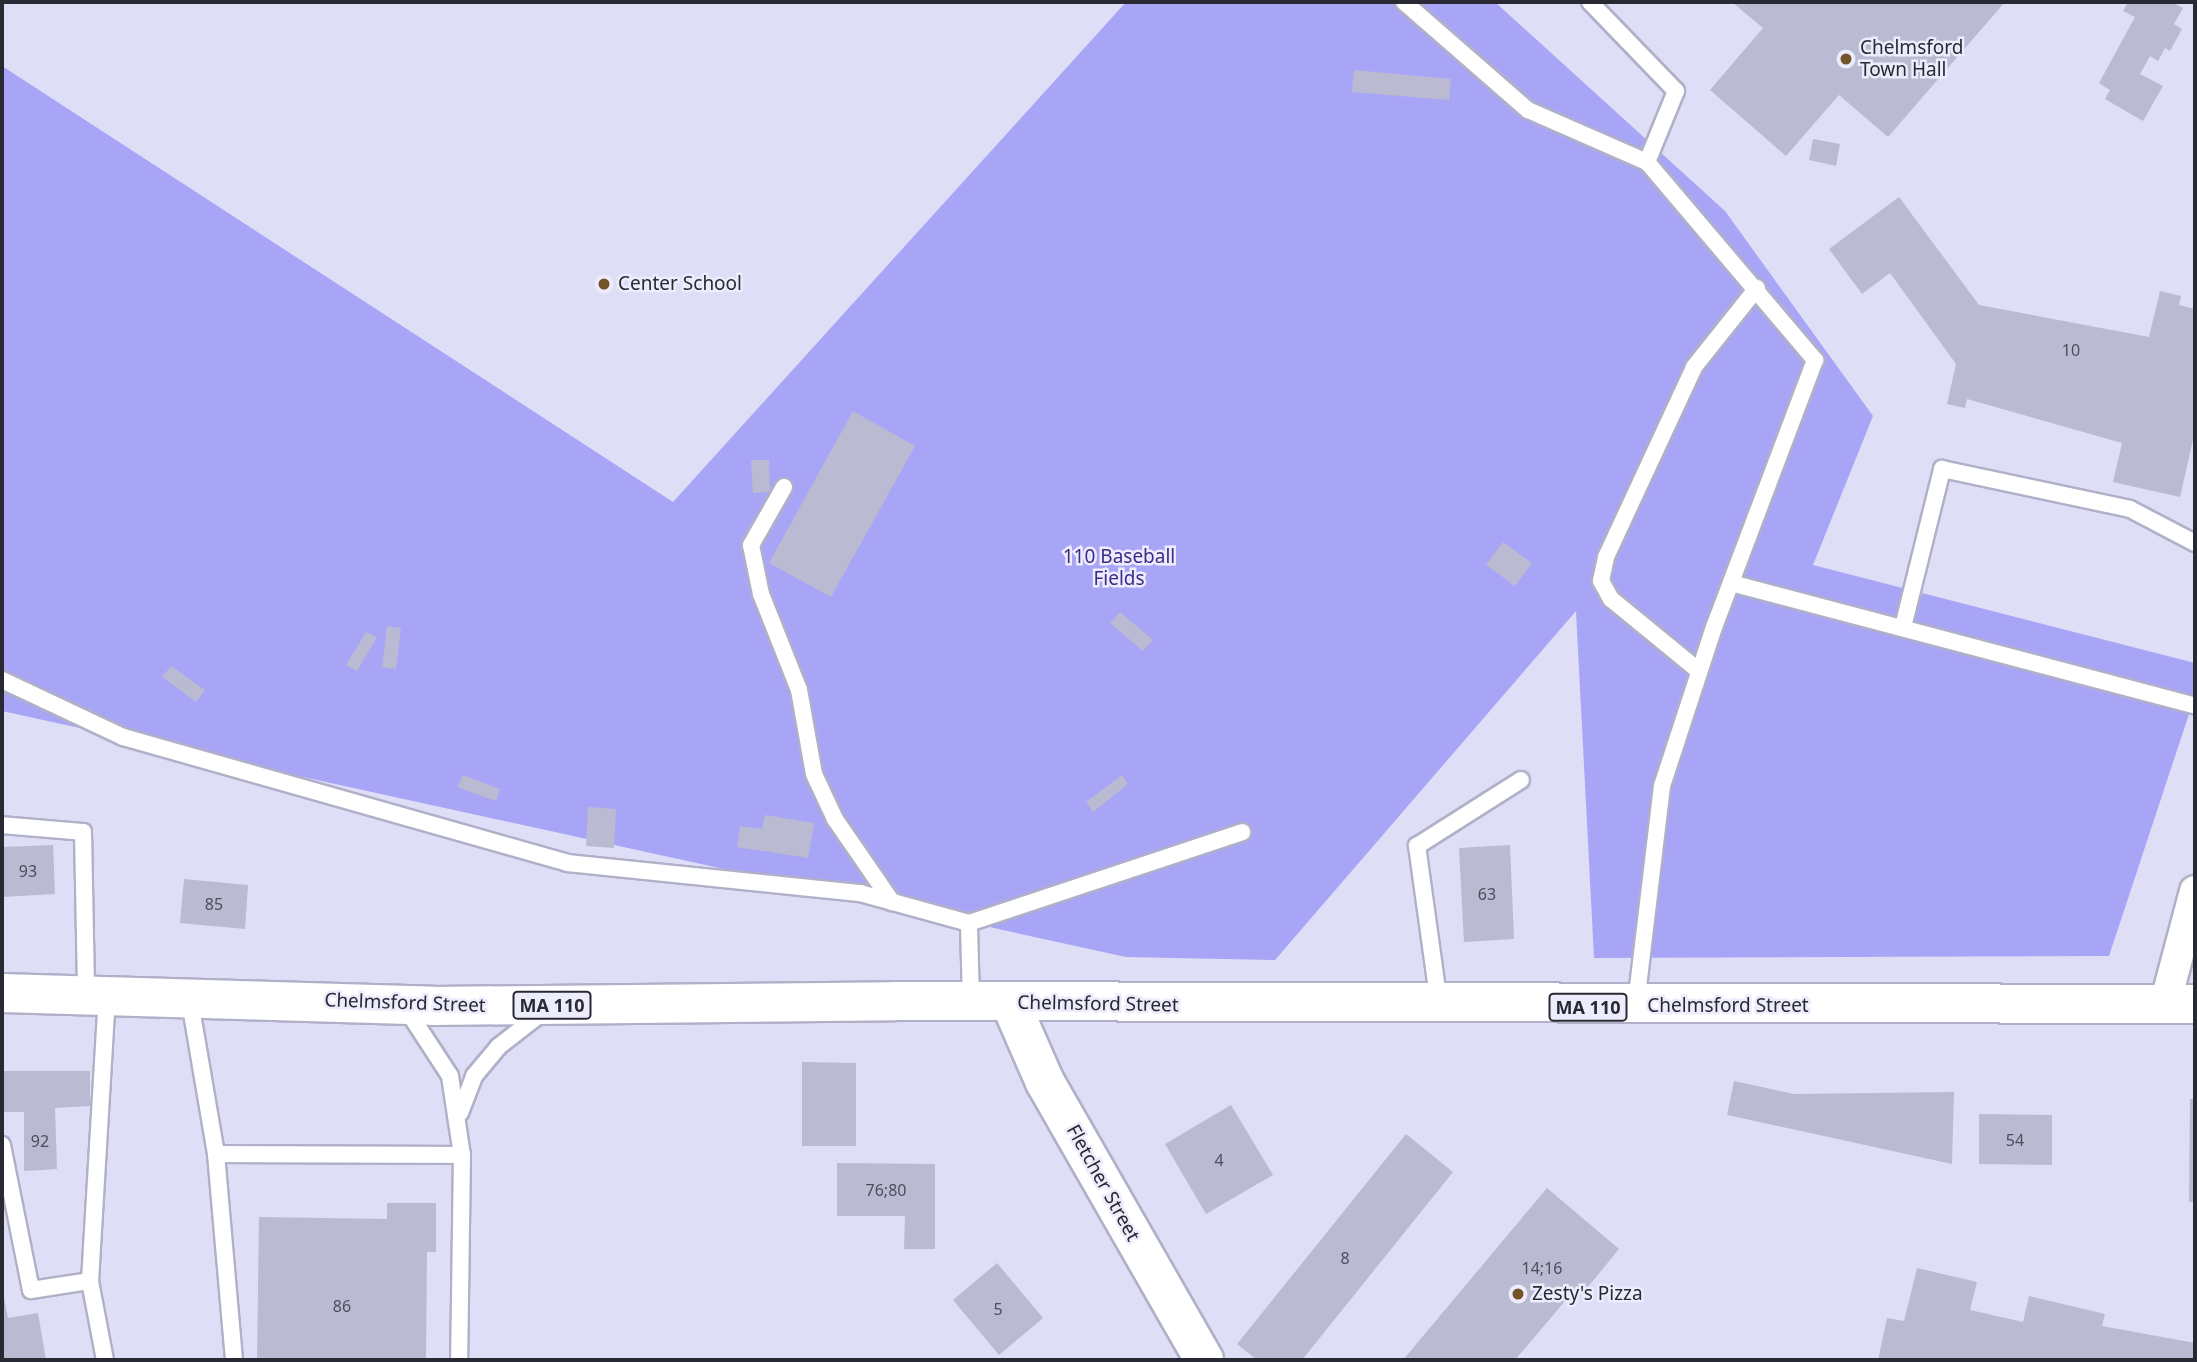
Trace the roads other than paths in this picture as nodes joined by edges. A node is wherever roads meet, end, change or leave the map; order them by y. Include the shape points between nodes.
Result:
1 (1404, 2) edge
2 (1590, 2) edge
3 (1647, 162) junction
4 (1757, 288) junction
5 (784, 487) dead end
6 (2195, 543) edge
7 (1731, 583) junction
8 (1903, 627) junction
9 (1699, 671) junction
10 (2, 680) edge
11 (2195, 706) edge
12 (1521, 780) dead end
13 (2, 825) edge
14 (1242, 832) dead end
15 (2195, 891) edge
16 (892, 902) junction
17 (969, 923) junction
18 (2, 993) edge
19 (97, 993) junction
20 (189, 994) junction
21 (971, 1002) junction
22 (1010, 1002) junction
23 (2180, 1004) edge
24 (404, 1005) junction
25 (552, 1005) junction
26 (1440, 1006) junction
27 (1635, 1007) junction
28 (460, 1113) junction
29 (2, 1145) edge
30 (216, 1154) junction
31 (462, 1155) junction
32 (90, 1281) junction
33 (105, 1360) edge
34 (234, 1360) edge
35 (459, 1360) edge
36 (1204, 1360) edge

1 - 3 lane via 1528,110
2 - 3 lane via 1676,92
3 - 4 lane
4 - 7 lane via 1815,360
4 - 9 lane via 1694,367 1606,557 1601,582 1611,599
5 - 16 lane via 751,545 761,594 799,690 814,774 835,819
6 - 8 lane via 2130,509 1942,469
7 - 8 lane
7 - 9 lane
8 - 11 lane
9 - 27 lane via 1662,786
10 - 16 lane via 123,737 568,863
12 - 26 lane via 1418,846
13 - 19 lane via 83,832
14 - 17 lane
15 - 23 street
16 - 17 lane
17 - 21 lane
18 - 19 main road, Chelmsford Street / MA 110
19 - 20 main road, Chelmsford Street / MA 110
19 - 32 lane
20 - 24 main road, Chelmsford Street / MA 110
20 - 30 lane
21 - 22 main road, Chelmsford Street / MA 110
21 - 25 main road, Chelmsford Street / MA 110
22 - 26 main road, Chelmsford Street / MA 110
22 - 36 main road, Fletcher Street via 1045,1082
23 - 27 main road, Chelmsford Street / MA 110
24 - 25 main road, Chelmsford Street / MA 110
24 - 28 lane via 435,1048
25 - 28 lane via 498,1047 474,1076
26 - 27 main road, Chelmsford Street / MA 110
28 - 31 lane
29 - 32 lane via 31,1290
30 - 31 lane
30 - 34 lane
31 - 35 lane
32 - 33 lane

